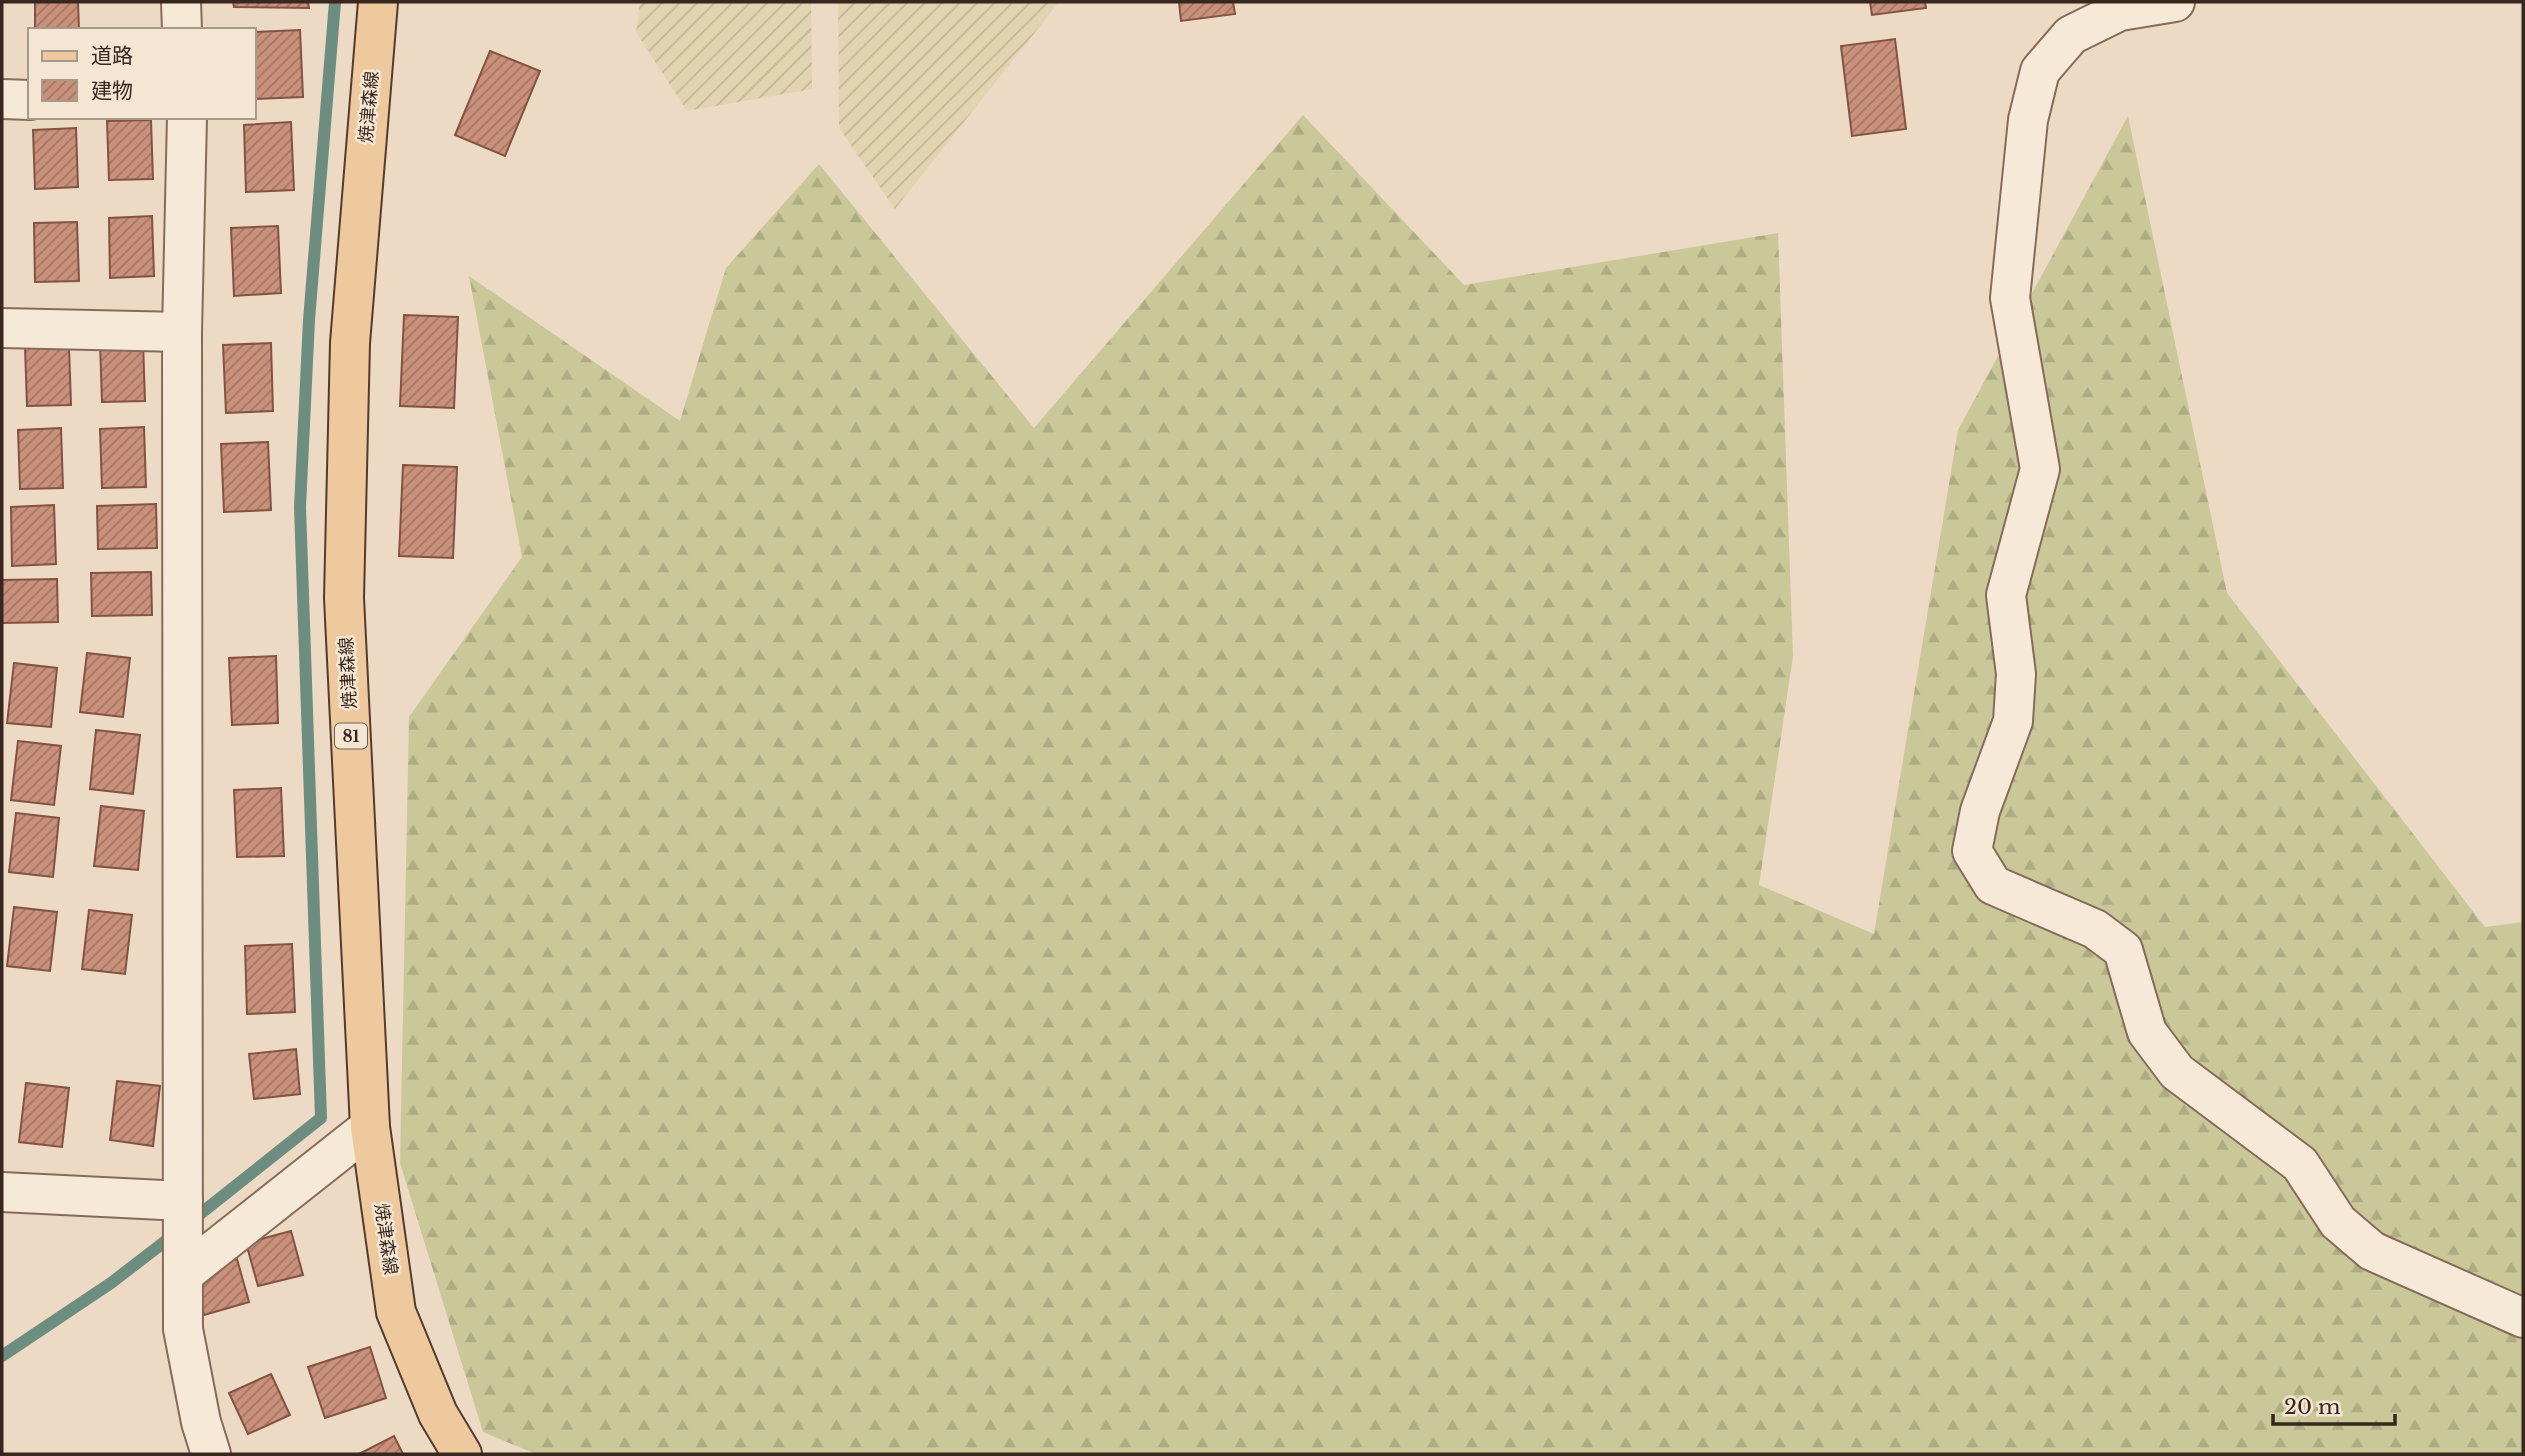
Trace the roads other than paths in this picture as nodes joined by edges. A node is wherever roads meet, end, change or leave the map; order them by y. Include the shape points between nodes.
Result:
1 (181, 2) edge
2 (378, 2) edge
3 (2175, 2) edge
4 (183, 28) edge
5 (2, 99) edge
6 (28, 100) edge
7 (187, 119) edge
8 (2, 328) edge
9 (182, 332) junction
10 (370, 1127) junction
11 (2, 1192) edge
12 (183, 1201) junction
13 (185, 1273) junction
14 (2523, 1318) edge
15 (211, 1454) edge
16 (462, 1454) edge

1 - 4 street
2 - 10 main road, 焼津森線 / 81 via 350,343 344,598
3 - 14 street via 2120,11 2071,35 2040,71 2028,120 2010,298 2040,469 2006,595 2016,674 2013,721 1980,811 1972,851 1993,885 2095,929 2123,950 2147,1032 2177,1072 2301,1164 2338,1222 2372,1251
5 - 6 street
7 - 9 street
8 - 9 street
9 - 12 street
10 - 13 street
10 - 16 main road, 焼津森線 / 81 via 396,1312 438,1414
11 - 12 street
12 - 13 street
13 - 15 street via 183,1329

